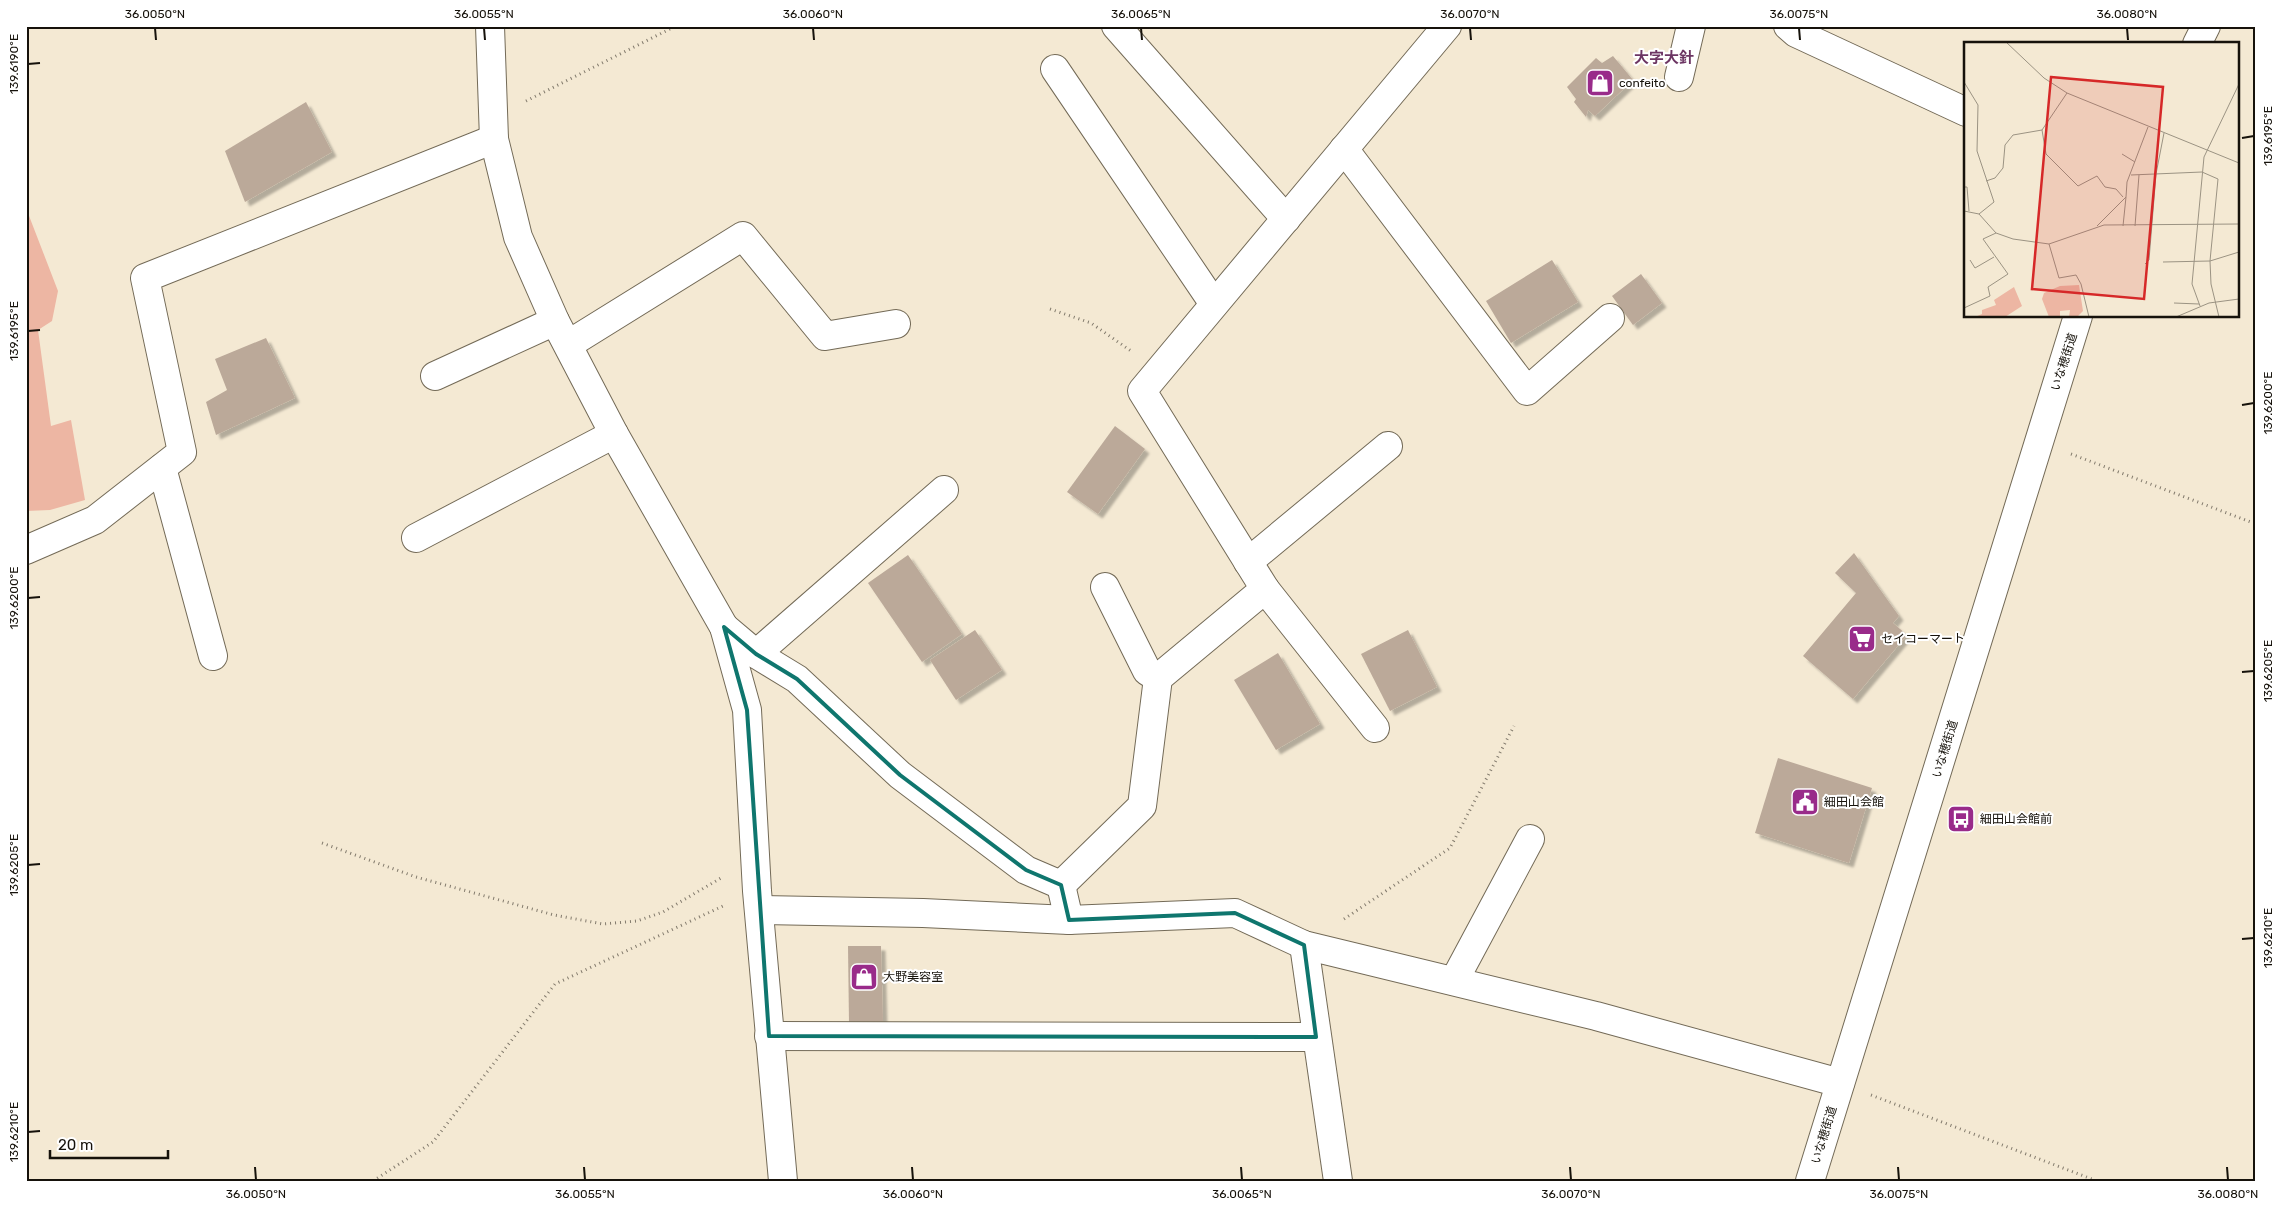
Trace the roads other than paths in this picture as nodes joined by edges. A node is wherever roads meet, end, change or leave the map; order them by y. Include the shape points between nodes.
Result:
1 (490, 26) edge
2 (1116, 26) edge
3 (1447, 26) edge
4 (1692, 26) edge
5 (1788, 26) edge
6 (2206, 26) edge
7 (2198, 42) edge
8 (1055, 69) dead end
9 (1679, 77) dead end
10 (1964, 111) edge
11 (494, 127) junction
12 (1344, 149) junction
13 (1286, 219) junction
14 (1214, 304) junction
15 (1610, 318) dead end
16 (2077, 318) edge
17 (555, 321) junction
18 (896, 324) dead end
19 (569, 344) junction
20 (435, 376) dead end
21 (614, 434) junction
22 (1388, 446) dead end
23 (162, 468) junction
24 (944, 490) dead end
25 (416, 538) dead end
26 (26, 550) edge
27 (1248, 562) junction
28 (1106, 587) dead end
29 (1265, 589) junction
30 (724, 627) junction
31 (756, 654) junction
32 (213, 656) dead end
33 (1158, 678) junction
34 (1375, 728) dead end
35 (1530, 839) dead end
36 (1060, 884) junction
37 (758, 891) junction
38 (1070, 920) junction
39 (1304, 945) junction
40 (1454, 982) junction
41 (769, 1036) junction
42 (1316, 1037) junction
43 (1840, 1083) junction
44 (783, 1181) edge
45 (1338, 1181) edge
46 (1810, 1181) edge

1 - 11 street
2 - 13 street
3 - 12 street
4 - 9 street
5 - 10 street via 1796,33
6 - 7 street
8 - 14 street
11 - 17 street via 518,236
11 - 23 street via 145,278 182,452
12 - 13 street
12 - 15 street via 1527,391
13 - 14 street
14 - 27 street via 1142,391
16 - 43 street, いな穂街道
17 - 19 street
17 - 20 street
18 - 19 street via 825,336 743,236
19 - 21 street
21 - 25 street
21 - 30 street
22 - 27 street
23 - 26 street via 95,520
23 - 32 street
24 - 31 street
27 - 29 street
28 - 33 street via 1147,671
29 - 33 street
29 - 34 street
30 - 31 street
30 - 37 street via 747,710
31 - 36 street via 797,679 900,775 1026,870
33 - 36 street via 1142,806
35 - 40 street
36 - 38 street
37 - 38 street via 923,913
37 - 41 street
38 - 39 street via 1235,913
39 - 40 street
39 - 42 street
40 - 43 street via 1596,1016
41 - 42 street
41 - 44 street
42 - 45 street
43 - 46 street, いな穂街道

